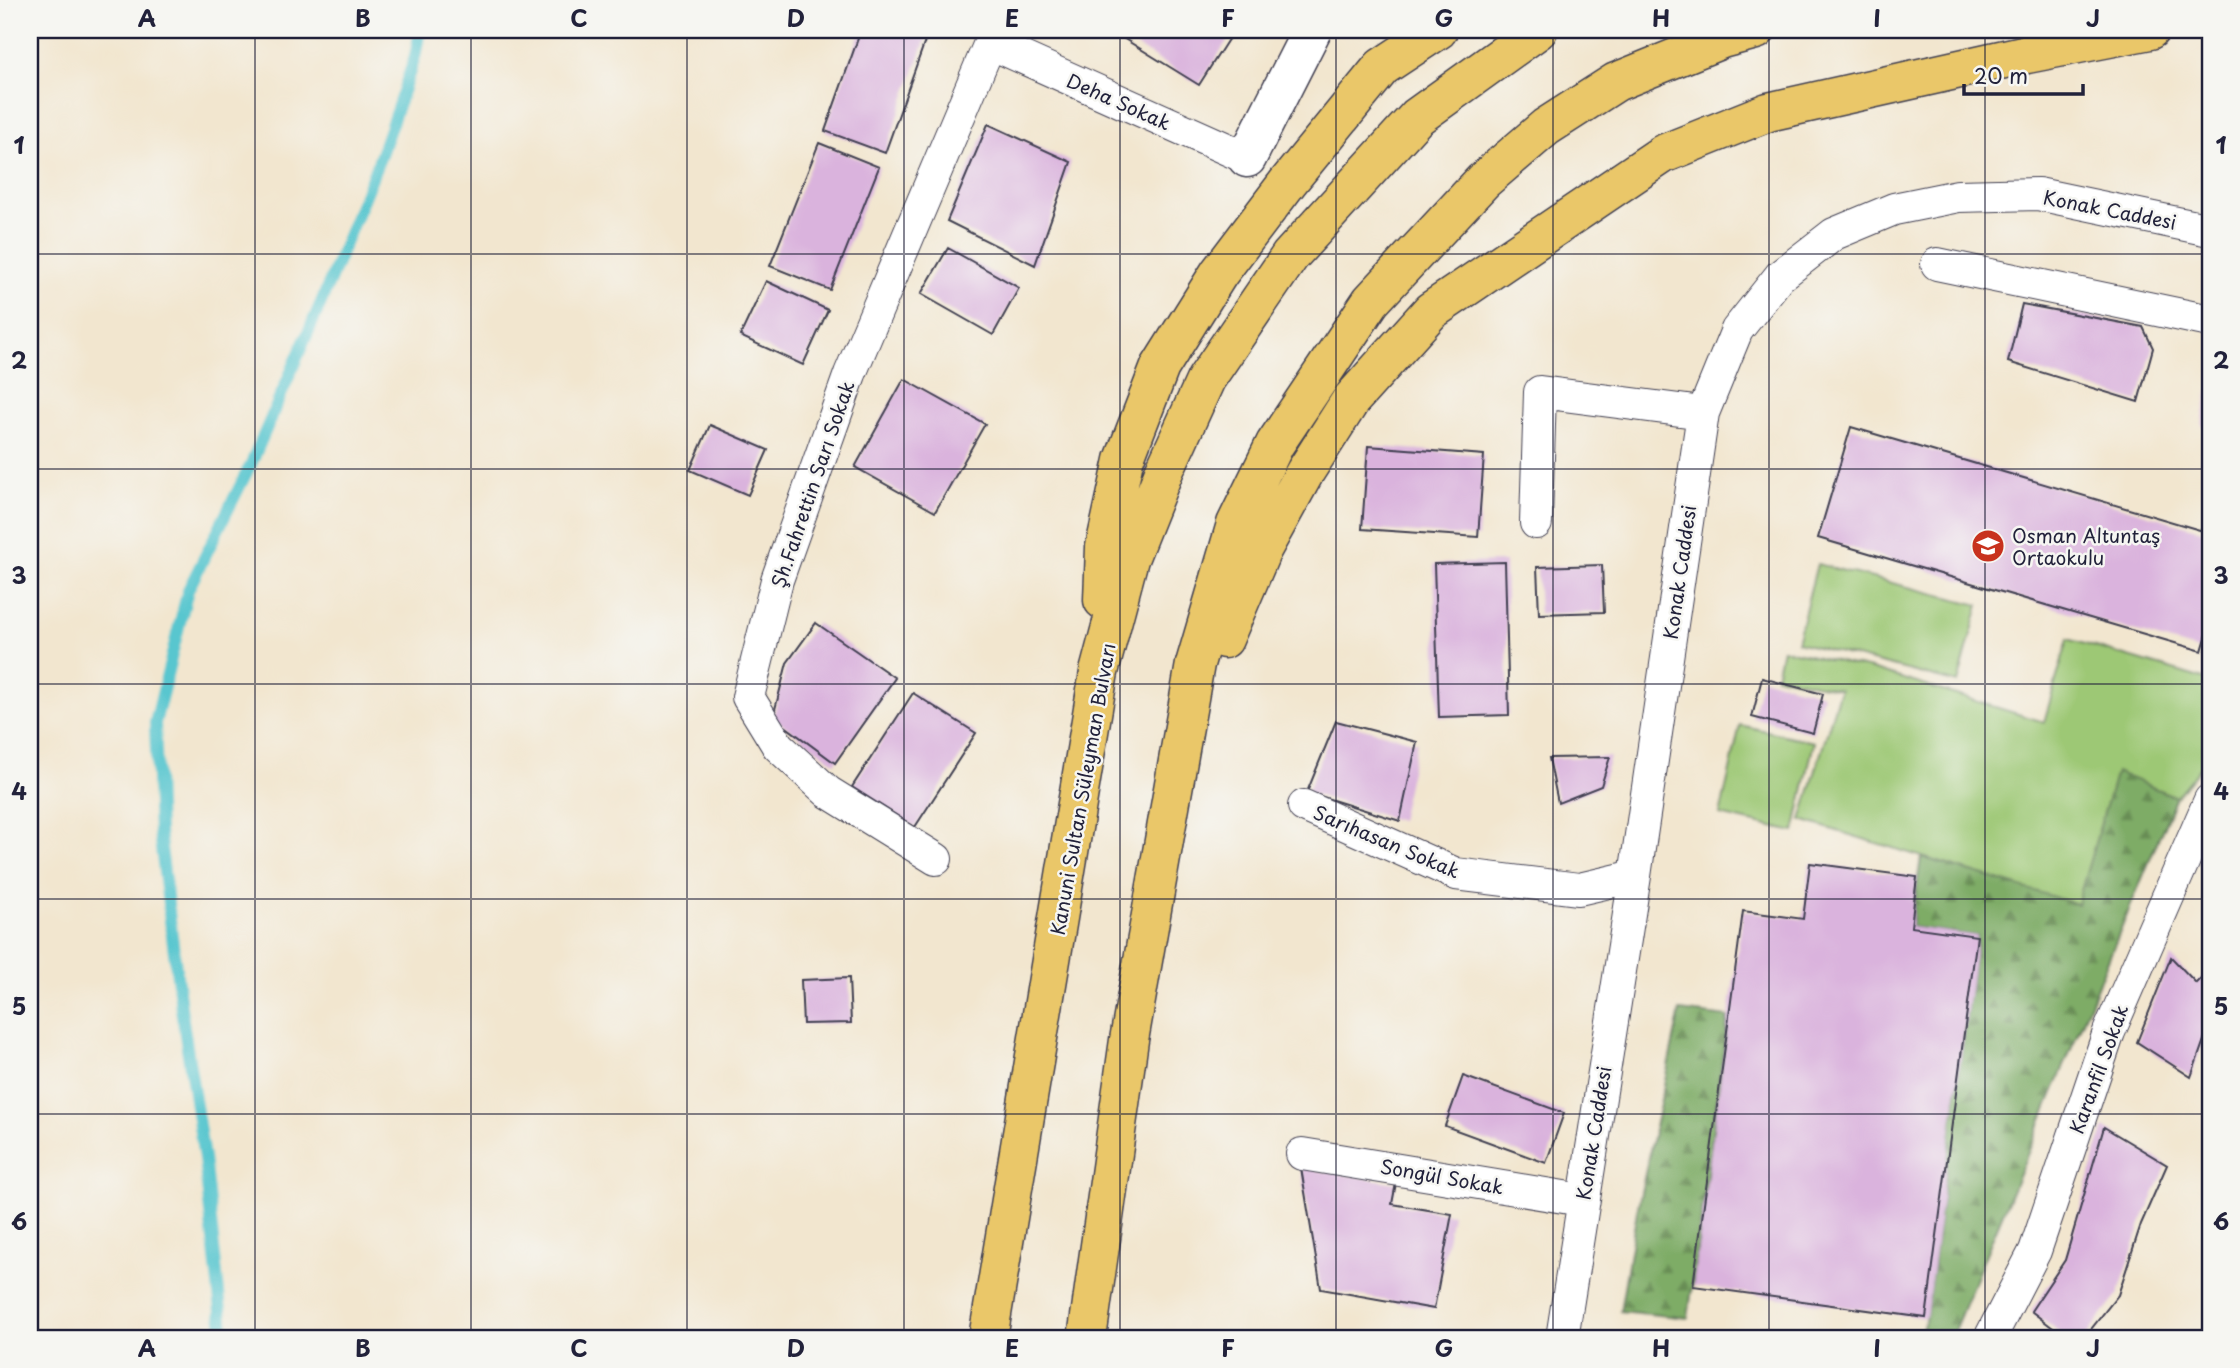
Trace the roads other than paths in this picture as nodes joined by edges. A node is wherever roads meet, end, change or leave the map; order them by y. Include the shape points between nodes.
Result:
1 (1312, 30) edge
2 (1438, 30) edge
3 (1538, 30) edge
4 (1756, 30) edge
5 (2150, 30) edge
6 (990, 43) joint
7 (1247, 158) joint
8 (2210, 230) edge
9 (1937, 264) dead end
10 (2210, 321) edge
11 (1703, 413) junction
12 (1536, 523) dead end
13 (1100, 672) junction
14 (1176, 772) junction
15 (2210, 800) edge
16 (1304, 806) dead end
17 (936, 859) dead end
18 (1635, 876) junction
19 (1302, 1154) dead end
20 (1582, 1200) junction
21 (988, 1338) edge
22 (1087, 1338) edge
23 (1562, 1338) edge
24 (1990, 1338) edge

1 - 7 street
2 - 13 main road via 1382,67 1219,273 1160,367 1124,460 1105,547
3 - 13 main road, Kanuni Sultan Süleyman Bulvarı via 1417,117 1290,256 1206,379 1129,559
4 - 14 main road via 1616,82 1546,127 1483,181 1371,301 1275,444 1236,524 1195,664
5 - 14 main road via 1768,112 1663,154 1431,311 1351,400 1299,483 1262,550 1228,627
6 - 7 street, Deha Sokak
6 - 17 street, Şh.Fahrettin Sarı Sokak via 850,374 778,580 748,697 778,746 828,792
8 - 11 street, Konak Caddesi via 2038,194 1958,196 1894,209 1835,234 1780,275 1737,330
9 - 10 street
11 - 12 street via 1540,393
11 - 18 street, Konak Caddesi
13 - 21 main road, Kanuni Sultan Süleyman Bulvarı
14 - 22 main road via 1129,1040
15 - 24 street, Karanfil Sokak via 2109,1032 2035,1251
16 - 18 street, Sarıhasan Sokak via 1456,874 1579,889
18 - 20 street, Konak Caddesi
19 - 20 street, Songül Sokak
20 - 23 street, Konak Caddesi

